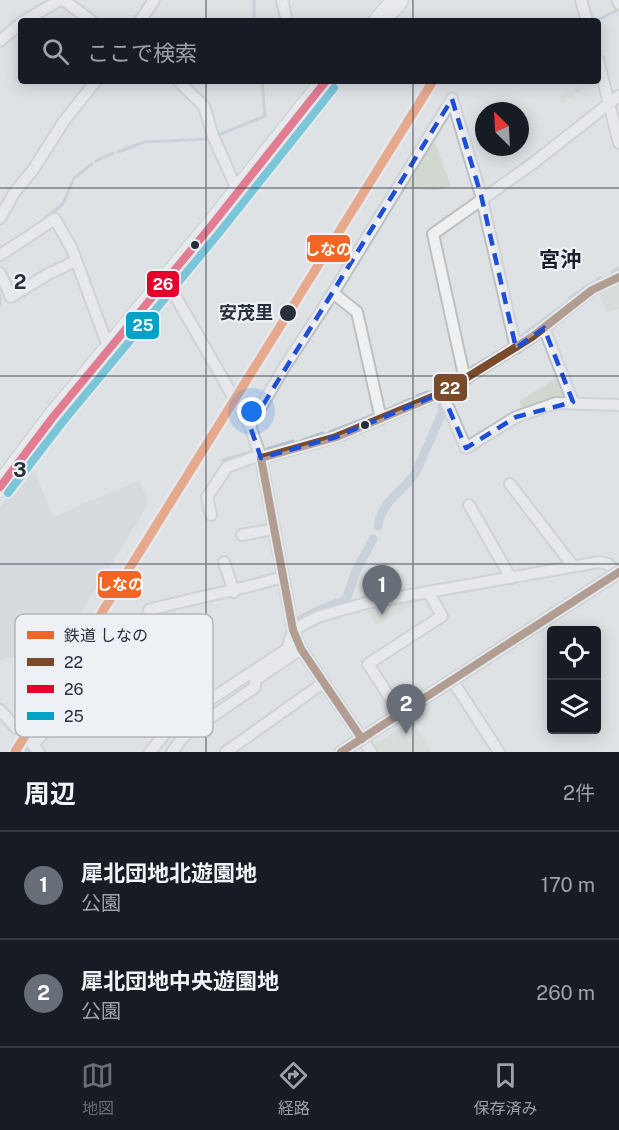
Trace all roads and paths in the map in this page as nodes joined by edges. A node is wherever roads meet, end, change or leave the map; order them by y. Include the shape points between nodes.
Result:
1 (62, 0) edge
2 (154, 0) edge
3 (282, 0) edge
4 (398, 0) edge
5 (581, 0) edge
6 (29, 18) edge
7 (88, 18) edge
8 (142, 18) edge
9 (286, 18) edge
10 (382, 18) edge
11 (586, 18) edge
12 (18, 26) edge
13 (0, 42) edge
14 (601, 72) edge
15 (94, 84) edge
16 (181, 84) edge
17 (324, 84) edge
18 (619, 96) edge
19 (609, 104) junction
20 (619, 143) edge
21 (238, 192) junction
22 (481, 201) junction
23 (0, 218) edge
24 (0, 255) edge
25 (76, 261) junction
26 (0, 273) edge
27 (619, 277) edge
28 (166, 280) junction
29 (333, 293) junction
30 (544, 328) junction
31 (111, 345) junction
32 (516, 348) junction
33 (465, 380) junction
34 (442, 393) junction
35 (573, 402) junction
36 (619, 405) edge
37 (381, 419) junction
38 (250, 426) junction
39 (261, 456) junction
40 (510, 484) dead end
41 (0, 487) edge
42 (469, 505) dead end
43 (211, 514) dead end
44 (274, 529) junction
45 (242, 536) dead end
46 (224, 562) dead end
47 (573, 566) junction
48 (619, 573) edge
49 (283, 577) junction
50 (511, 578) junction
51 (234, 592) junction
52 (429, 593) junction
53 (150, 614) edge
54 (293, 630) junction
55 (301, 649) junction
56 (452, 680) junction
57 (323, 683) junction
58 (213, 697) edge
59 (0, 710) edge
60 (400, 713) junction
61 (213, 716) edge
62 (15, 727) edge
63 (40, 737) edge
64 (162, 737) edge
65 (183, 737) edge
66 (366, 745) edge
67 (39, 752) edge
68 (150, 752) edge
69 (172, 752) edge
70 (226, 752) edge
71 (340, 752) edge
72 (500, 752) edge

1 - 6 street
1 - 7 street
2 - 8 street
3 - 9 street
4 - 10 highway
5 - 11 street
12 - 13 street
14 - 19 street
15 - 23 street via 64,120
16 - 21 street via 204,106
17 - 21 highway
18 - 19 street
19 - 20 street
19 - 22 street
21 - 28 highway
22 - 29 street via 452,99
22 - 32 street
22 - 33 street via 433,234
24 - 25 street via 55,219
25 - 26 street via 12,297
25 - 31 street via 105,341
27 - 30 street via 592,290
28 - 31 highway
28 - 38 street
29 - 37 street via 357,312
29 - 38 street
30 - 32 street
30 - 35 street
31 - 41 highway
32 - 33 street
33 - 34 street
34 - 35 street via 466,448 516,417 556,403
34 - 37 street
35 - 36 street
37 - 39 street via 336,437
38 - 39 street
39 - 43 street via 227,467 207,497
39 - 44 street
40 - 47 street
42 - 50 street
44 - 45 street
44 - 49 street
46 - 51 street
47 - 48 street via 599,562
47 - 50 street
48 - 56 street
49 - 51 street
49 - 54 street
50 - 52 street
51 - 53 street via 190,599 149,610
52 - 54 street via 366,603 317,617
52 - 60 street via 442,615 368,664
54 - 55 street
54 - 58 street via 287,648
55 - 57 street
55 - 61 street via 255,680 255,687
56 - 60 street
56 - 72 street
57 - 66 street
57 - 70 street
59 - 62 street
60 - 66 street
63 - 67 street via 33,745
64 - 68 street
65 - 69 street
66 - 71 street

